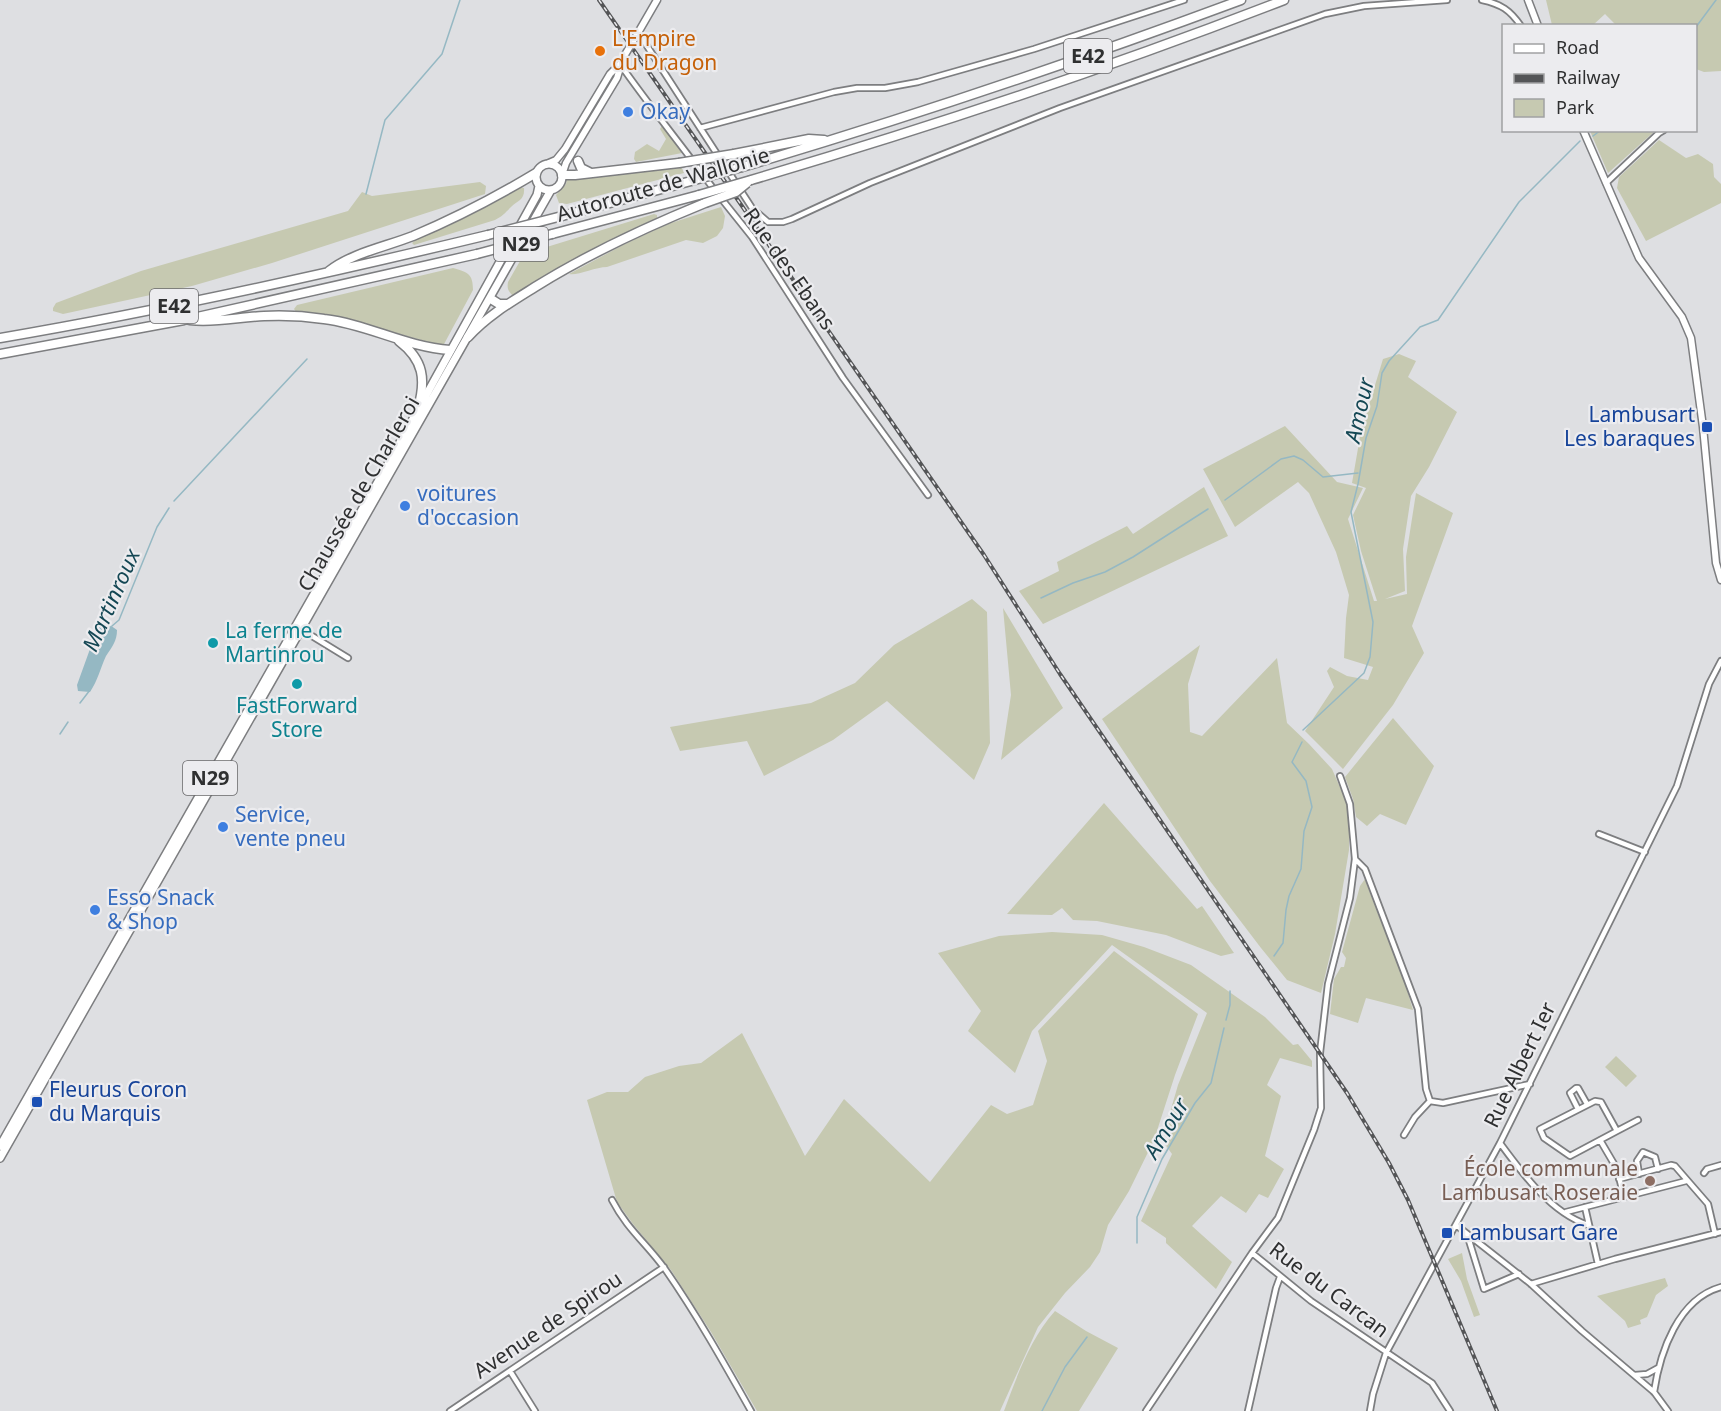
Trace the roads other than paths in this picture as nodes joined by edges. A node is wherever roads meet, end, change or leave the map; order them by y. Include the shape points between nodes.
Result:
1 (657, 0) edge
2 (1184, 0) edge
3 (1241, 0) edge
4 (1284, 0) edge
5 (1447, 0) edge
6 (1482, 0) edge
7 (1528, 0) edge
8 (1520, 24) edge
9 (1537, 24) edge
10 (637, 35) junction
11 (622, 61) junction
12 (597, 94) junction
13 (604, 99) junction
14 (592, 118) junction
15 (700, 128) junction
16 (1584, 132) edge
17 (1661, 132) edge
18 (833, 140) junction
19 (578, 161) joint
20 (549, 163) junction
21 (536, 173) junction
22 (591, 174) junction
23 (562, 175) junction
24 (751, 180) junction
25 (1606, 183) junction
26 (539, 186) junction
27 (552, 190) junction
28 (325, 274) junction
29 (487, 284) junction
30 (491, 299) junction
31 (508, 304) junction
32 (184, 320) junction
33 (394, 337) junction
34 (0, 338) edge
35 (466, 341) junction
36 (450, 350) junction
37 (0, 354) edge
38 (418, 408) junction
39 (928, 495) dead end
40 (1721, 580) edge
41 (298, 628) junction
42 (348, 658) dead end
43 (1721, 661) edge
44 (1340, 776) dead end
45 (1599, 834) dead end
46 (1645, 852) junction
47 (1355, 859) junction
48 (91, 991) junction
49 (1530, 1084) junction
50 (1430, 1101) junction
51 (1587, 1104) junction
52 (1578, 1109) junction
53 (1638, 1120) dead end
54 (1617, 1131) junction
55 (1404, 1135) dead end
56 (1600, 1140) junction
57 (1500, 1143) junction
58 (0, 1146) edge
59 (0, 1158) edge
60 (1721, 1165) edge
61 (1658, 1169) junction
62 (1704, 1173) dead end
63 (1640, 1174) junction
64 (1619, 1179) junction
65 (1686, 1181) junction
66 (1624, 1197) junction
67 (612, 1200) dead end
68 (1585, 1207) junction
69 (1566, 1212) junction
70 (1456, 1225) junction
71 (1588, 1225) junction
72 (1718, 1233) edge
73 (1467, 1234) junction
74 (1252, 1253) junction
75 (1598, 1264) junction
76 (664, 1267) junction
77 (1519, 1274) junction
78 (1280, 1277) junction
79 (1531, 1284) junction
80 (1721, 1287) edge
81 (1386, 1353) junction
82 (1658, 1368) junction
83 (510, 1371) junction
84 (1634, 1375) junction
85 (1654, 1392) junction
86 (450, 1411) edge
87 (535, 1411) edge
88 (751, 1411) edge
89 (1146, 1411) edge
90 (1248, 1411) edge
91 (1371, 1411) edge
92 (1449, 1411) edge
93 (1668, 1411) edge

1 - 10 street, N29
2 - 15 street via 918,82 834,92
3 - 18 highway, Autoroute de Wallonie / E42 via 1045,71
4 - 24 highway, Autoroute de Wallonie / E42 via 1050,85
5 - 15 street via 1364,6 1325,14 1060,108 783,222 768,222 755,212
6 - 8 street via 1510,10
7 - 9 street
10 - 11 street, N29, bridge
10 - 15 street
11 - 12 street, N29
11 - 13 street, N29
11 - 39 street, Rue des Ebans via 647,102 752,237 843,378
12 - 13 street
12 - 20 street, N29 via 565,149
13 - 14 street, N29
14 - 19 street via 576,153
14 - 23 street, N29
16 - 25 street
17 - 25 street
18 - 22 highway, bridge via 809,140
18 - 28 highway, Autoroute de Wallonie / E42, bridge via 691,182
19 - 22 highway
20 - 21 main road, N29
20 - 23 main road via 558,166
21 - 26 main road
21 - 28 highway via 456,218 341,262
22 - 23 highway
23 - 27 main road, N29 via 559,186
24 - 31 highway, bridge via 736,192 616,243
24 - 32 highway, Autoroute de Wallonie / E42, bridge via 477,254
25 - 40 street via 1639,258 1682,317 1691,338
26 - 27 main road
26 - 29 main road, Chaussée de Charleroi / N29
27 - 30 main road, Chaussée de Charleroi / N29
28 - 34 highway, Autoroute de Wallonie / E42
29 - 30 main road
29 - 36 main road, Chaussée de Charleroi / N29
30 - 31 highway
30 - 35 main road, Chaussée de Charleroi / N29
31 - 35 highway via 485,320
32 - 33 highway via 306,317 353,324
32 - 37 highway, Autoroute de Wallonie / E42
33 - 36 highway
33 - 38 highway via 411,352 422,372
35 - 36 main road
35 - 41 main road, Chaussée de Charleroi / N29
36 - 38 main road, Chaussée de Charleroi / N29
38 - 41 main road, Chaussée de Charleroi / N29
41 - 42 street
41 - 48 main road, Chaussée de Charleroi / N29
43 - 46 street, Rue Albert Ier via 1709,684 1677,786
44 - 47 street via 1350,804
45 - 46 street
46 - 49 street, Rue Albert Ier
47 - 50 street via 1365,869 1418,1009
47 - 74 street via 1350,898 1328,984 1320,1053 1321,1108 1278,1218
48 - 58 main road, Chaussée de Charleroi / N29
48 - 59 main road, Chaussée de Charleroi / N29
49 - 50 street via 1443,1102
49 - 57 street, Rue Albert Ier
50 - 55 street
51 - 52 street
51 - 52 street via 1576,1088 1570,1093
51 - 54 street via 1601,1102
52 - 56 street via 1540,1129 1542,1136 1570,1156
53 - 54 street
54 - 56 street
56 - 64 street
57 - 69 street via 1532,1185
57 - 70 street, Rue Albert Ier
60 - 62 street
61 - 63 street
61 - 63 street via 1654,1157 1643,1152 1637,1161
61 - 65 street via 1675,1166
63 - 64 street
64 - 66 street
65 - 66 street
65 - 72 street via 1708,1204
66 - 68 street
67 - 76 street via 622,1219
68 - 69 street
68 - 71 street
69 - 71 street
70 - 73 street
70 - 81 street, Rue Albert Ier
71 - 75 street
72 - 75 street
73 - 77 street
73 - 77 street via 1484,1289
74 - 78 street, Rue du Carcan
74 - 89 street
75 - 79 street
76 - 83 street, Avenue de Spirou
76 - 88 street
77 - 79 street
78 - 81 street, Rue du Carcan
78 - 90 street
79 - 84 street
80 - 82 street via 1686,1309
81 - 91 street, Rue Albert Ier
81 - 92 street, Rue du Carcan via 1432,1383
82 - 84 street
82 - 85 street
83 - 86 street, Avenue de Spirou
83 - 87 street
84 - 85 street
85 - 93 street

